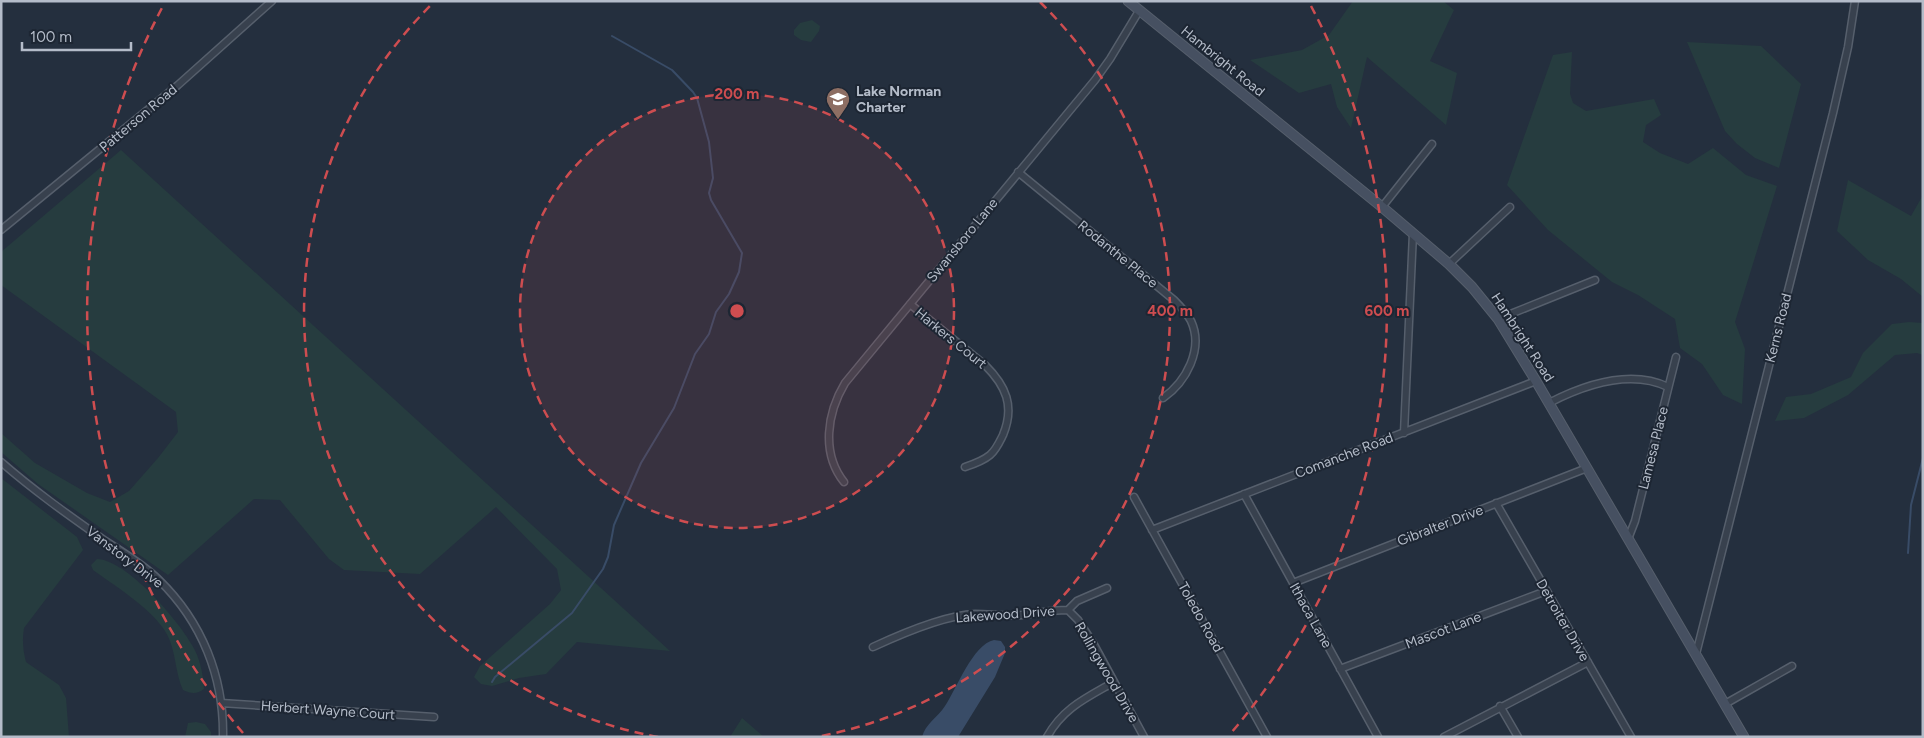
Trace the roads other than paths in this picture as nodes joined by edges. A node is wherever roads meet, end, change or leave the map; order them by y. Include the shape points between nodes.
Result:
1 (272, 1) edge
2 (1128, 1) edge
3 (1855, 1) edge
4 (1140, 11) junction
5 (1432, 144) dead end
6 (1018, 172) junction
7 (1382, 206) junction
8 (1510, 207) dead end
9 (1, 230) edge
10 (1413, 232) junction
11 (1449, 264) junction
12 (1595, 280) dead end
13 (910, 304) junction
14 (1498, 319) junction
15 (1676, 357) dead end
16 (1536, 381) junction
17 (1668, 387) junction
18 (1163, 398) dead end
19 (1549, 403) junction
20 (1404, 432) junction
21 (1, 462) edge
22 (965, 468) dead end
23 (1586, 468) junction
24 (844, 482) dead end
25 (1244, 494) junction
26 (1134, 497) dead end
27 (1496, 504) junction
28 (1152, 530) junction
29 (1628, 539) junction
30 (1293, 583) junction
31 (1107, 588) dead end
32 (1546, 590) junction
33 (1068, 610) junction
34 (872, 646) dead end
35 (1696, 654) junction
36 (1588, 662) junction
37 (1792, 666) dead end
38 (1340, 669) junction
39 (1114, 682) junction
40 (221, 703) junction
41 (1725, 704) junction
42 (1500, 706) junction
43 (434, 717) dead end
44 (223, 737) edge
45 (1047, 737) edge
46 (1144, 737) edge
47 (1267, 737) edge
48 (1378, 737) edge
49 (1444, 737) edge
50 (1518, 737) edge
51 (1630, 737) edge
52 (1744, 737) edge

1 - 9 street, Patterson Road via 178,85
2 - 4 main road, Hambright Road
3 - 35 street, Kerns Road via 1835,107
4 - 6 street, Swansboro Lane via 1095,80
4 - 7 main road, Hambright Road
5 - 7 street
6 - 13 street, Swansboro Lane
6 - 18 street, Rodanthe Place via 1188,315 1194,330 1192,361 1183,379
7 - 10 main road, Hambright Road
8 - 11 street
10 - 11 main road, Hambright Road
10 - 20 street
11 - 14 main road, Hambright Road
12 - 14 street
13 - 22 street, Harkers Court via 985,365 1005,392 1008,415 1000,442 990,454
13 - 24 street, Swansboro Lane via 845,383 835,403 830,449 835,468
14 - 16 main road, Hambright Road
15 - 17 street, Lamesa Place
16 - 19 main road, Hambright Road
16 - 20 street, Comanche Road
17 - 19 street via 1639,380 1612,381 1579,389
17 - 29 street, Lamesa Place
19 - 23 main road, Hambright Road
20 - 25 street, Comanche Road
21 - 40 street, Vanstory Drive via 53,504 139,564 175,596 207,649
23 - 27 street, Gibralter Drive
23 - 29 main road, Hambright Road
25 - 28 street, Comanche Road
25 - 30 street, Ithaca Lane
26 - 28 street, Toledo Road
27 - 30 street, Gibralter Drive
27 - 32 street, Detroiter Drive
28 - 47 street, Toledo Road
29 - 35 main road, Hambright Road
30 - 38 street, Ithaca Lane
31 - 33 street, Lakewood Drive via 1077,601
32 - 36 street, Detroiter Drive
32 - 38 street, Mascot Lane
33 - 34 street, Lakewood Drive via 1008,616 961,615
33 - 39 street, Rollingwood Drive via 1078,620
35 - 41 main road, Hambright Road
36 - 42 street
36 - 51 street, Detroiter Drive
37 - 41 street
38 - 48 street, Ithaca Lane
39 - 45 street via 1069,708
39 - 46 street, Rollingwood Drive
40 - 43 street, Herbert Wayne Court
40 - 44 street, Vanstory Drive
41 - 52 main road, Hambright Road
42 - 49 street
42 - 50 street

